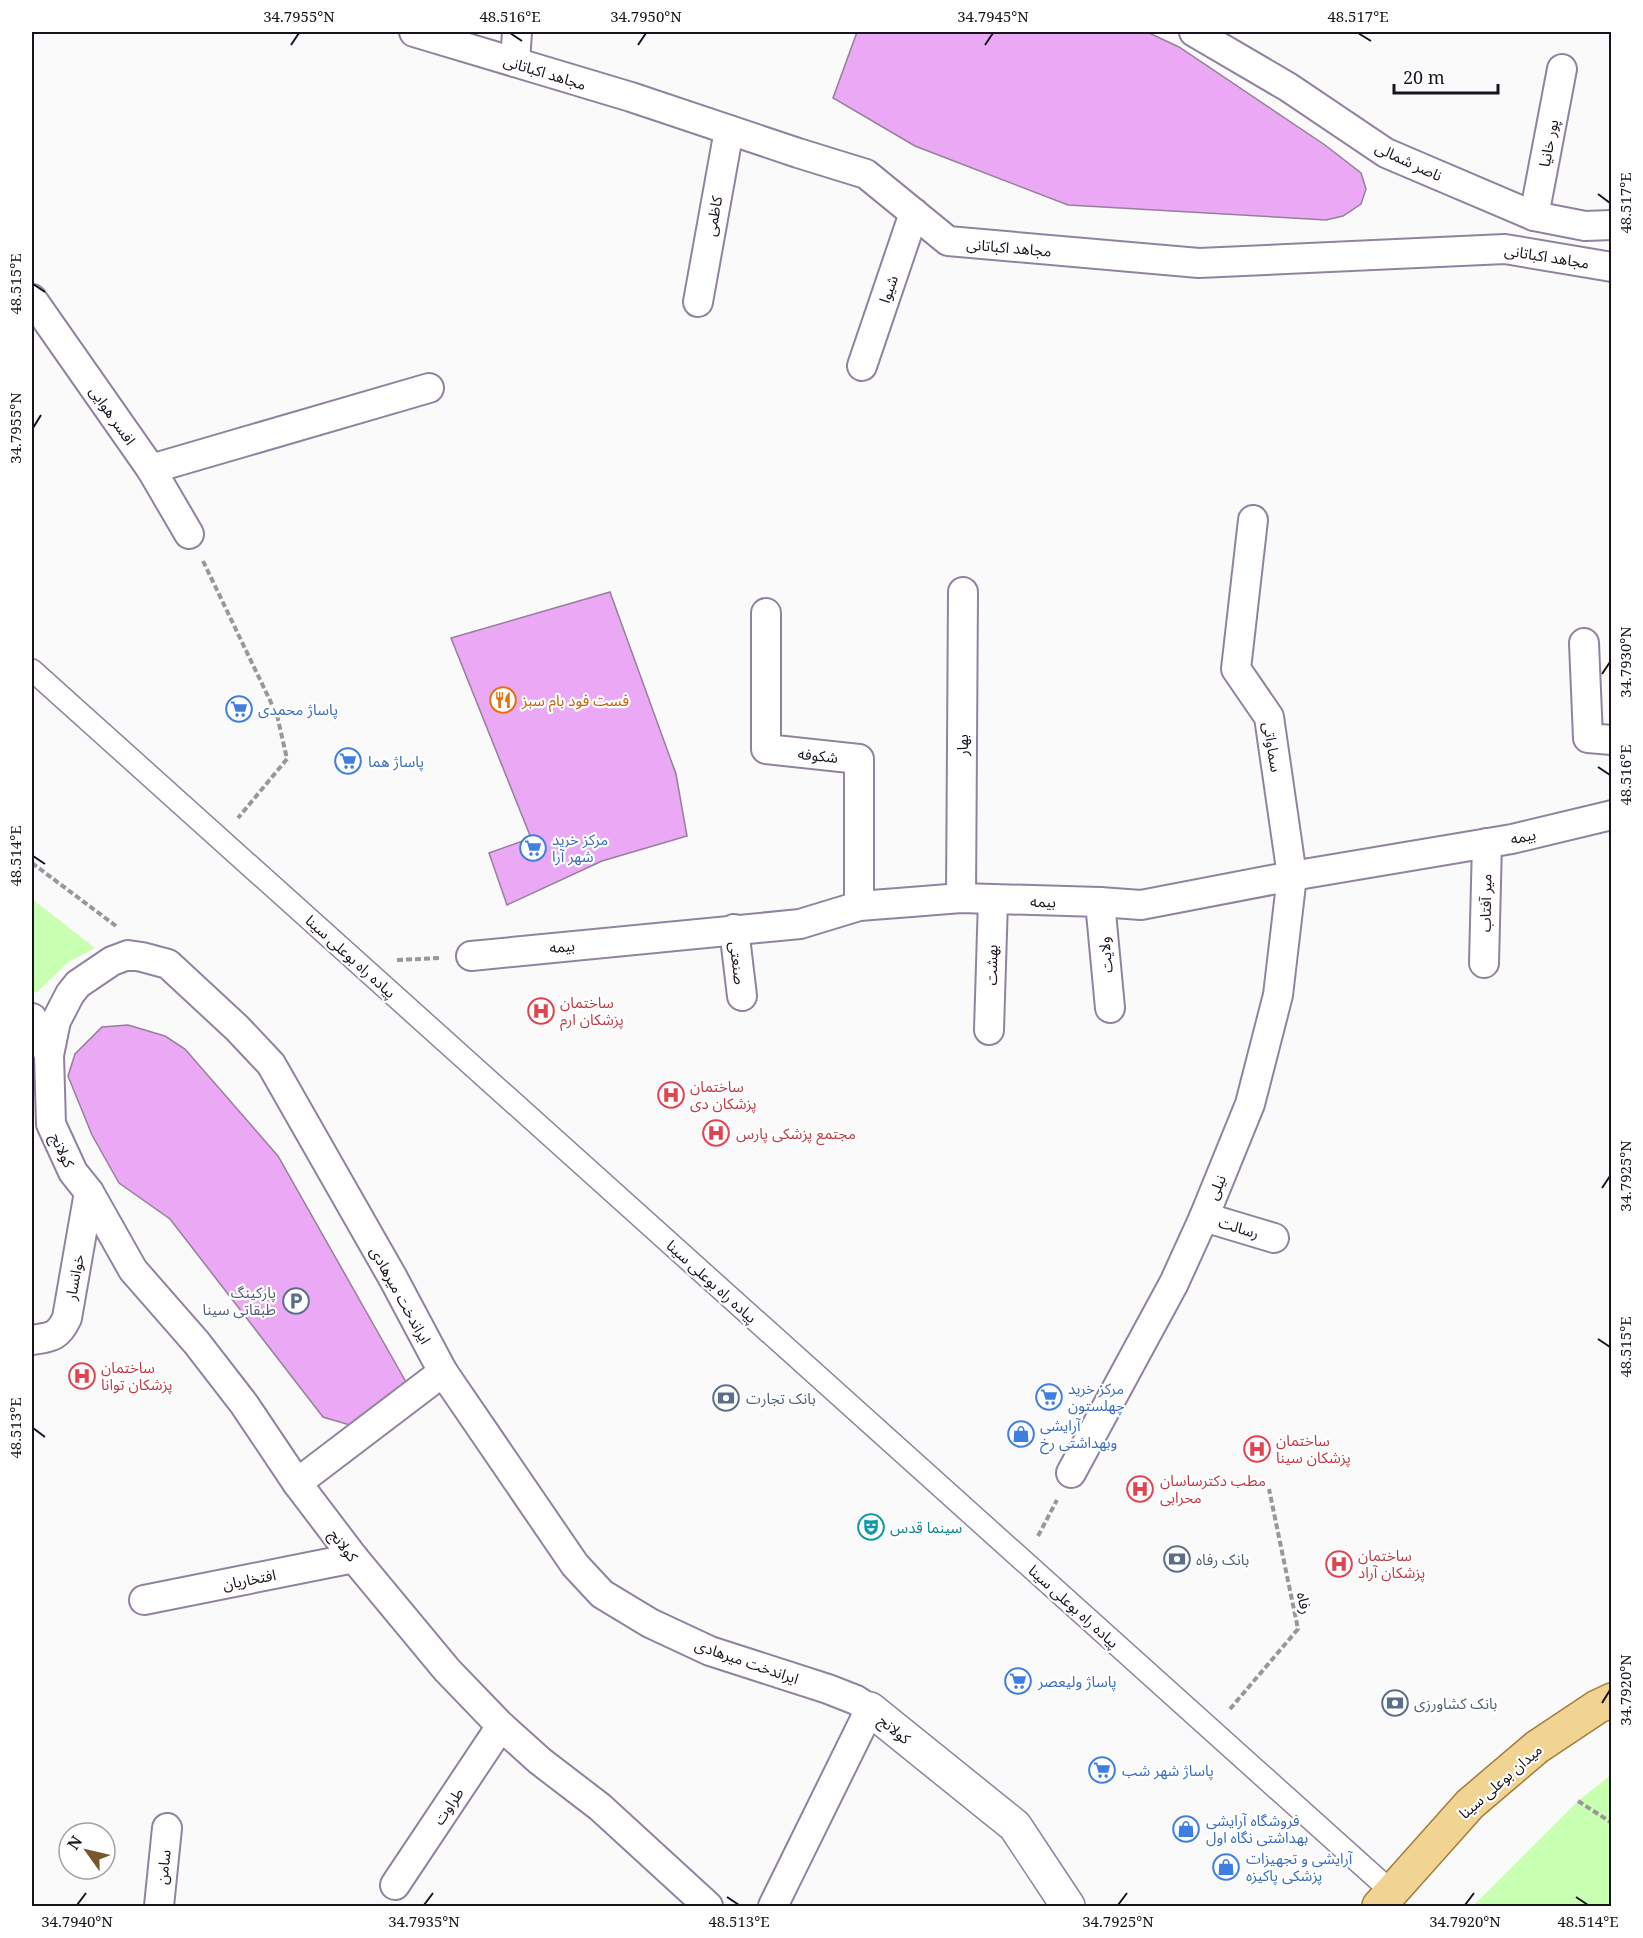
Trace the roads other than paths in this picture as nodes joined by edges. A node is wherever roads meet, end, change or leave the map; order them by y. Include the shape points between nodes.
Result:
1 (414, 32) edge
2 (518, 32) edge
3 (1194, 32) edge
4 (515, 62) junction
5 (1562, 69) dead end
6 (729, 130) junction
7 (914, 213) junction
8 (1534, 216) junction
9 (1611, 225) edge
10 (1609, 260) edge
11 (32, 299) edge
12 (698, 302) dead end
13 (862, 366) dead end
14 (429, 388) dead end
15 (151, 469) junction
16 (1253, 520) dead end
17 (189, 534) road end
18 (963, 592) dead end
19 (766, 613) dead end
20 (1584, 643) dead end
21 (32, 670) edge
22 (1611, 740) edge
23 (1611, 816) edge
24 (1487, 843) junction
25 (1292, 876) junction
26 (961, 898) junction
27 (993, 900) junction
28 (1100, 902) junction
29 (859, 906) junction
30 (734, 929) junction
31 (471, 956) road end
32 (1484, 963) dead end
33 (742, 996) dead end
34 (1110, 1008) dead end
35 (32, 1018) edge
36 (990, 1030) dead end
37 (49, 1055) junction
38 (51, 1124) joint
39 (89, 1192) junction
40 (1204, 1216) junction
41 (1274, 1238) dead end
42 (32, 1340) edge
43 (443, 1372) junction
44 (1071, 1473) road end
45 (297, 1483) junction
46 (354, 1558) junction
47 (144, 1600) dead end
48 (1611, 1700) edge
49 (870, 1709) junction
50 (501, 1726) junction
51 (167, 1827) dead end
52 (395, 1885) dead end
53 (1386, 1900) edge
54 (159, 1906) edge
55 (708, 1906) edge
56 (773, 1906) edge
57 (1068, 1906) edge

1 - 4 street, مجاهد اکباتانی
2 - 4 street
3 - 8 street, ناصر شمالی via 1288,87 1386,153
4 - 6 street, مجاهد اکباتانی
5 - 8 street, پور خانیا
6 - 7 street, مجاهد اکباتانی via 866,174
6 - 12 street, کاظمی
7 - 10 street, مجاهد اکباتانی via 948,241 1199,263 1505,249
7 - 13 street, شیوا
8 - 9 street, ناصر شمالی via 1585,226
11 - 15 street, افسر هوایی
14 - 15 street
15 - 17 street, افسر هوایی
16 - 25 street, سماواتی via 1236,669 1269,717
18 - 26 street, بهار
19 - 29 street, شکوفه via 766,749 859,759
20 - 22 street via 1588,738
21 - 53 street, پیاده راه بوعلی سینا via 1212,1730
23 - 24 street, بیمه
24 - 25 street, بیمه
24 - 32 street, میر آفتاب
25 - 28 street, بیمه via 1141,905
25 - 40 street, نیلی via 1278,995 1250,1104
26 - 27 street, بیمه
26 - 29 street, بیمه
27 - 28 street, بیمه
27 - 36 street, بهشت
28 - 34 street, ولایت
29 - 30 street, بیمه via 800,924
30 - 31 street, بیمه
30 - 33 street, صنعتی
35 - 37 street
37 - 38 street, ایراندخت میرهادی
37 - 43 street, ایراندخت میرهادی via 56,1021 78,984 128,955 168,964 271,1064
38 - 39 street, کولانج via 73,1172
39 - 42 street, خوانسار via 67,1318 61,1331 49,1338
39 - 45 street, کولانج via 134,1270 203,1350
40 - 41 street, رسالت
40 - 44 street, نیلی via 1174,1283
43 - 45 street
43 - 49 street, ایراندخت میرهادی via 575,1564 602,1594 650,1623 710,1651 828,1689
45 - 46 street, کولانج
46 - 47 street, افتخاریان
46 - 50 street, کولانج via 447,1670
48 - 53 main road, میدان بوعلی سینا via 1537,1747 1470,1804
49 - 56 street, کولانج
49 - 57 street, کولانج via 1015,1826
50 - 52 street, طراوت
50 - 55 street, کولانج via 600,1807
51 - 54 street, سامن

